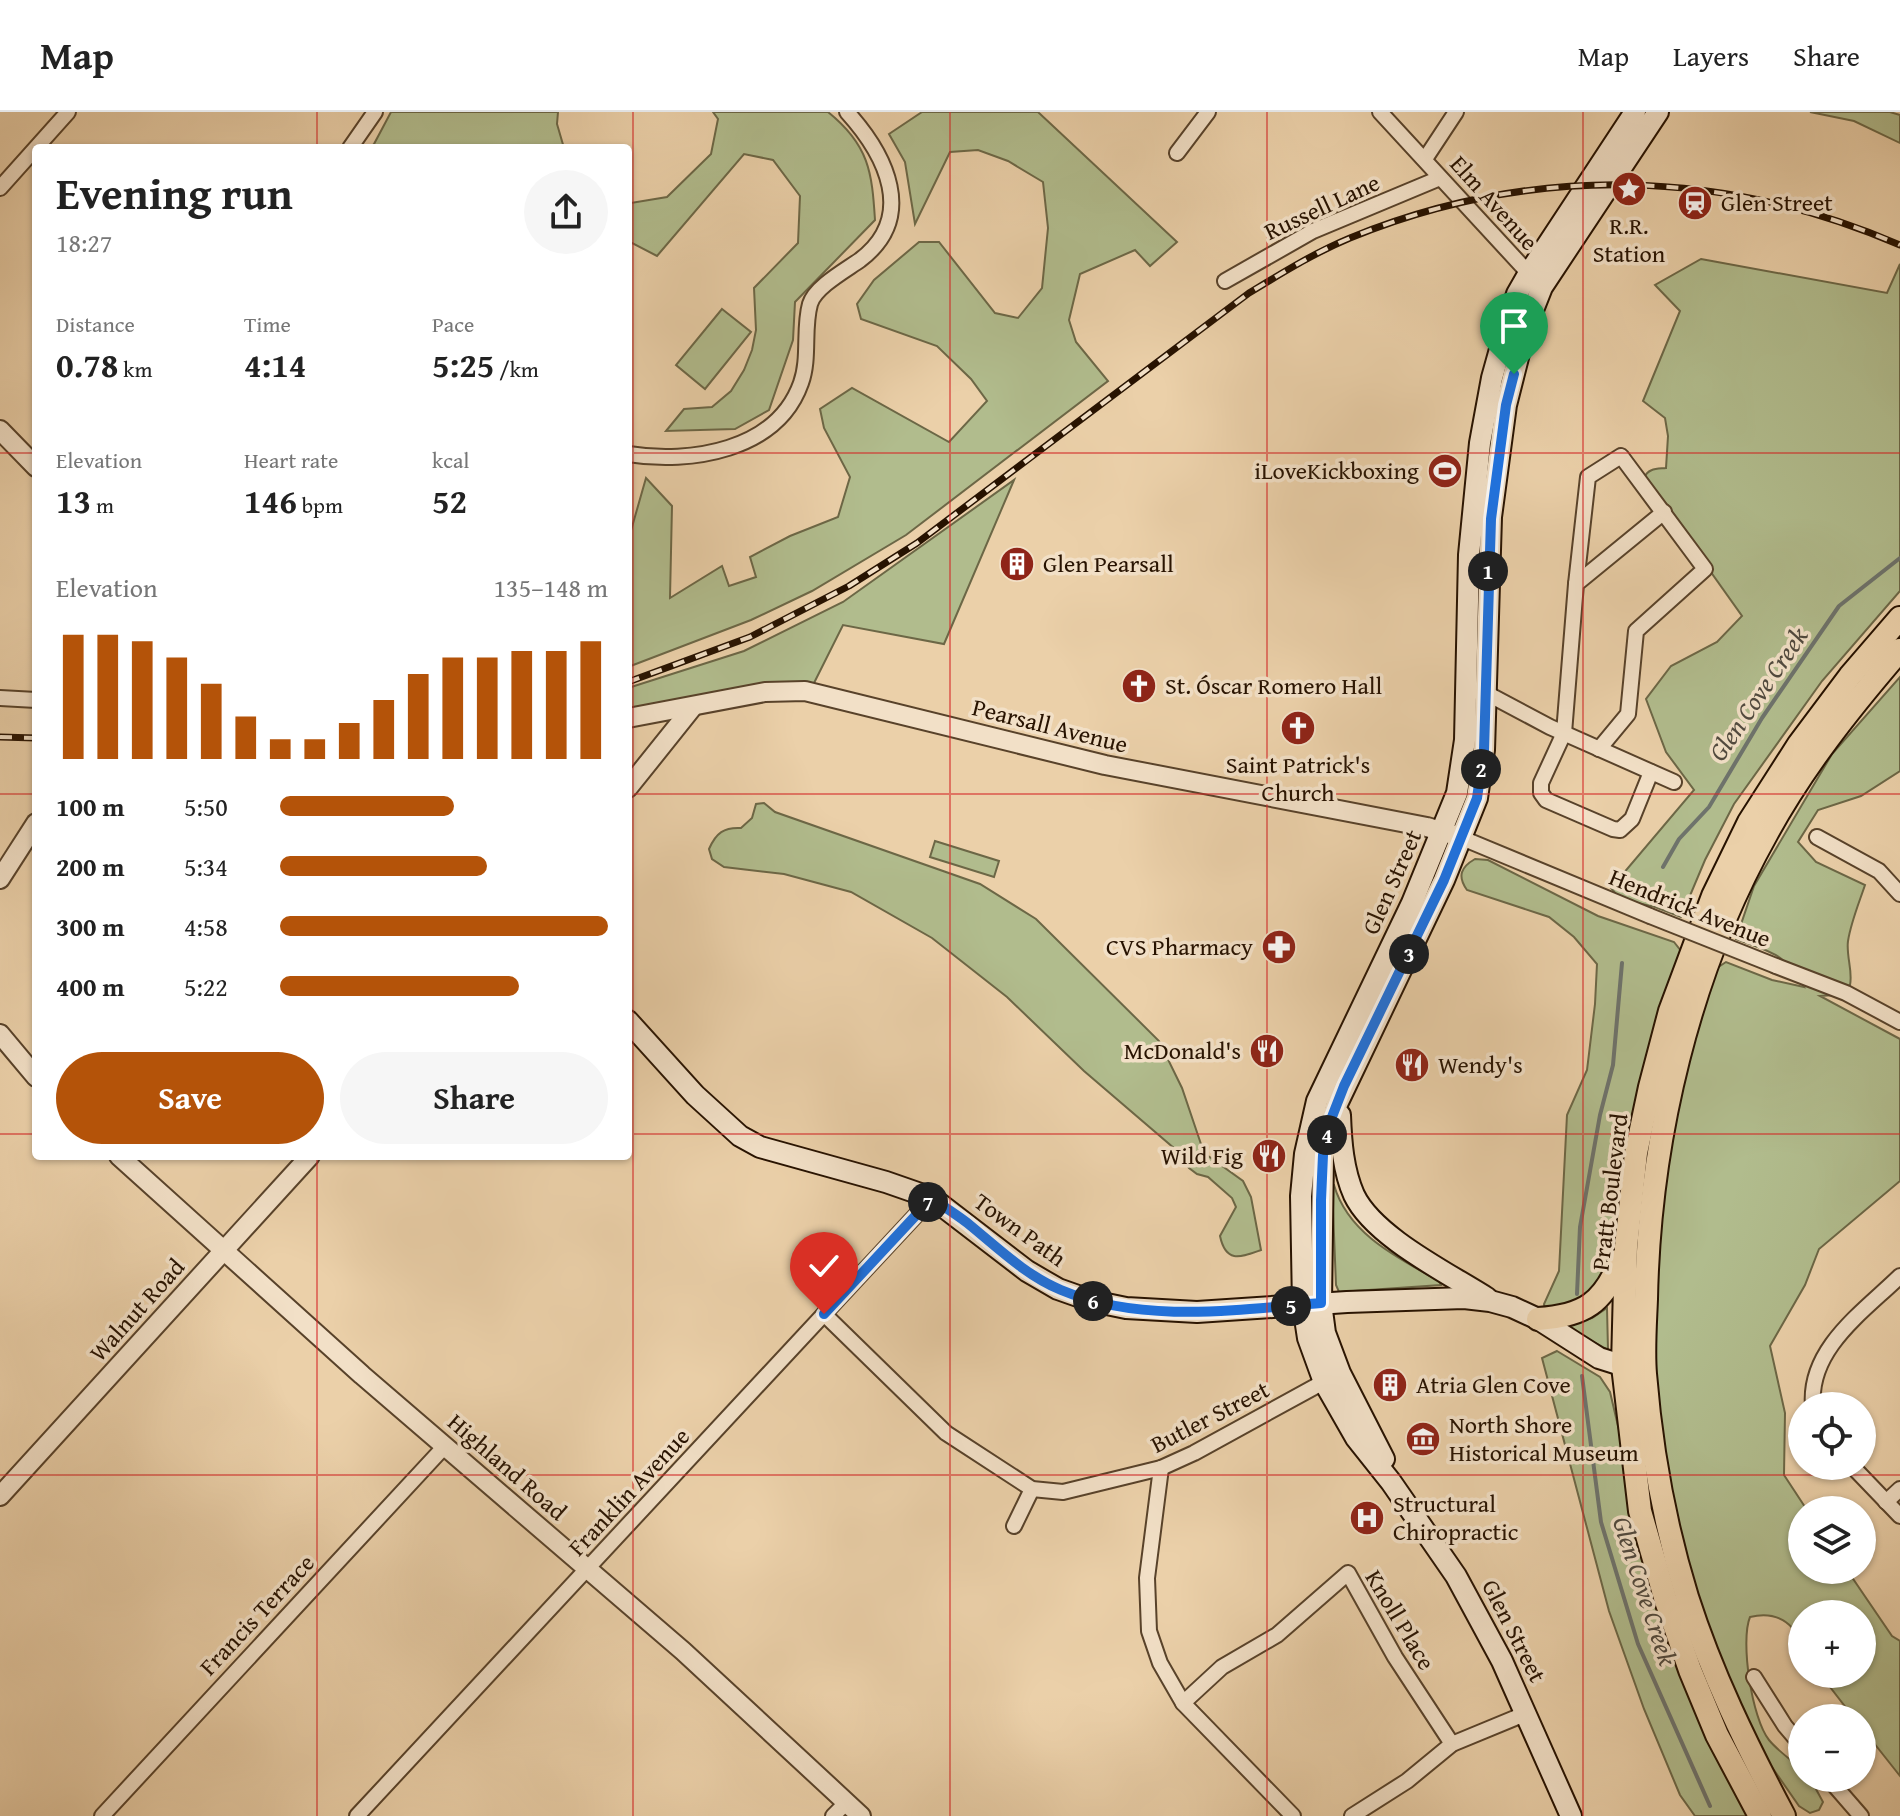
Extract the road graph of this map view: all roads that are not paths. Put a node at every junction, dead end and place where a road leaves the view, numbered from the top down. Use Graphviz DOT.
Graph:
graph roads {
  1 [pos="68,112"];
  2 [pos="375,112"];
  3 [pos="847,112"];
  4 [pos="1208,112"];
  5 [pos="1380,112"];
  6 [pos="1456,112"];
  7 [pos="1635,112"];
  8 [pos="1658,112"];
  9 [pos="39,144"];
  10 [pos="353,144"];
  11 [pos="32,152"];
  12 [pos="1177,153"];
  13 [pos="1425,159"];
  14 [pos="1440,178"];
  15 [pos="0,188"];
  16 [pos="1536,280"];
  17 [pos="1225,281"];
  18 [pos="0,430"];
  19 [pos="632,455"];
  20 [pos="32,463"];
  21 [pos="1664,512"];
  22 [pos="1576,584"];
  23 [pos="1900,618"];
  24 [pos="1900,650"];
  25 [pos="1476,692"];
  26 [pos="0,698"];
  27 [pos="32,700"];
  28 [pos="692,708"];
  29 [pos="632,717"];
  30 [pos="1564,733"];
  31 [pos="1599,749"];
  32 [pos="1651,772"];
  33 [pos="1674,782"];
  34 [pos="632,783"];
  35 [pos="32,829"];
  36 [pos="1452,835"];
  37 [pos="1817,837"];
  38 [pos="0,879"];
  39 [pos="1900,894"];
  40 [pos="1900,1022"];
  41 [pos="632,1025"];
  42 [pos="1,1037"];
  43 [pos="1357,1039"];
  44 [pos="32,1072"];
  45 [pos="1336,1106"];
  46 [pos="1315,1148"];
  47 [pos="123,1160"];
  48 [pos="306,1160"];
  49 [pos="1349,1178"];
  50 [pos="932,1198"];
  51 [pos="1626,1247"];
  52 [pos="224,1250"];
  53 [pos="1900,1276"];
  54 [pos="1490,1301"];
  55 [pos="1312,1304"];
  56 [pos="824,1314"];
  57 [pos="1538,1319"];
  58 [pos="1623,1366"];
  59 [pos="1644,1373"];
  60 [pos="1332,1378"];
  61 [pos="1813,1392"];
  62 [pos="445,1446"];
  63 [pos="1161,1468"];
  64 [pos="1865,1480"];
  65 [pos="1032,1489"];
  66 [pos="1900,1489"];
  67 [pos="0,1496"];
  68 [pos="1886,1502"];
  69 [pos="1900,1516"];
  70 [pos="1014,1526"];
  71 [pos="588,1568"];
  72 [pos="1754,1677"];
  73 [pos="1183,1703"];
  74 [pos="1527,1713"];
  75 [pos="1788,1730"];
  76 [pos="1452,1744"];
  77 [pos="1840,1792"];
  78 [pos="847,1802"];
  79 [pos="102,1816"];
  80 [pos="357,1816"];
  81 [pos="833,1816"];
  82 [pos="861,1816"];
  83 [pos="1293,1816"];
  84 [pos="1352,1816"];
  85 [pos="1571,1816"];
  86 [pos="1760,1816"];
  87 [pos="1784,1816"];
  88 [pos="1861,1816"];
  1 -- 9 [label="street"];
  2 -- 10 [label="street"];
  3 -- 19 [label="street"];
  4 -- 12 [label="street"];
  5 -- 13 [label="street, Elm Avenue"];
  6 -- 13 [label="street"];
  7 -- 16 [label="main road"];
  8 -- 16 [label="main road"];
  11 -- 15 [label="street"];
  13 -- 14 [label="street, Elm Avenue"];
  14 -- 16 [label="street, Elm Avenue"];
  14 -- 17 [label="street, Russell Lane"];
  16 -- 25 [label="main road, Glen Street"];
  18 -- 20 [label="street"];
  21 -- 22 [label="street"];
  21 -- 22 [label="street"];
  21 -- 31 [label="street"];
  22 -- 30 [label="street"];
  23 -- 51 [label="main road, Pratt Boulevard"];
  24 -- 59 [label="main road, Pratt Boulevard"];
  25 -- 30 [label="street"];
  25 -- 36 [label="main road, Glen Street"];
  26 -- 27 [label="street"];
  28 -- 29 [label="street, Pearsall Avenue"];
  28 -- 34 [label="street"];
  28 -- 36 [label="street, Pearsall Avenue"];
  30 -- 31 [label="street"];
  30 -- 32 [label="street"];
  31 -- 32 [label="street"];
  32 -- 33 [label="street"];
  35 -- 38 [label="street"];
  36 -- 40 [label="street, Hendrick Avenue, bridge"];
  36 -- 43 [label="main road, Glen Street"];
  37 -- 39 [label="street"];
  41 -- 50 [label="main road, Town Path"];
  42 -- 44 [label="street"];
  43 -- 45 [label="main road, Glen Street"];
  43 -- 46 [label="main road, Glen Street"];
  45 -- 46 [label="main road, Glen Street"];
  45 -- 49 [label="main road, Town Path"];
  46 -- 49 [label="main road"];
  46 -- 55 [label="main road, Glen Street"];
  47 -- 52 [label="street, Highland Road"];
  48 -- 52 [label="street, Walnut Road"];
  49 -- 54 [label="main road, Town Path"];
  50 -- 55 [label="main road, Town Path"];
  50 -- 56 [label="street, Franklin Avenue"];
  51 -- 57 [label="main road"];
  51 -- 58 [label="main road, Pratt Boulevard"];
  52 -- 62 [label="street, Highland Road"];
  52 -- 67 [label="street, Walnut Road"];
  53 -- 61 [label="street"];
  54 -- 55 [label="main road, Town Path"];
  54 -- 57 [label="main road, Town Path"];
  55 -- 60 [label="main road, Glen Street"];
  56 -- 65 [label="street"];
  56 -- 71 [label="street, Franklin Avenue"];
  57 -- 58 [label="main road, Town Path"];
  58 -- 59 [label="main road, Town Path"];
  58 -- 86 [label="main road, Pratt Boulevard"];
  59 -- 87 [label="main road, Pratt Boulevard"];
  60 -- 63 [label="street, Butler Street"];
  60 -- 74 [label="main road, Glen Street"];
  62 -- 71 [label="street, Highland Road"];
  62 -- 79 [label="street, Francis Terrace"];
  63 -- 65 [label="street, Butler Street"];
  63 -- 73 [label="street"];
  64 -- 68 [label="street"];
  65 -- 70 [label="street"];
  66 -- 68 [label="street"];
  68 -- 69 [label="street"];
  71 -- 78 [label="street, Highland Road"];
  71 -- 80 [label="street, Franklin Avenue"];
  72 -- 75 [label="street"];
  73 -- 76 [label="street, Knoll Place"];
  73 -- 83 [label="street"];
  74 -- 76 [label="street"];
  74 -- 85 [label="main road, Glen Street"];
  76 -- 84 [label="street"];
  77 -- 88 [label="street"];
  78 -- 81 [label="street"];
  78 -- 82 [label="street, Highland Road"];
}
